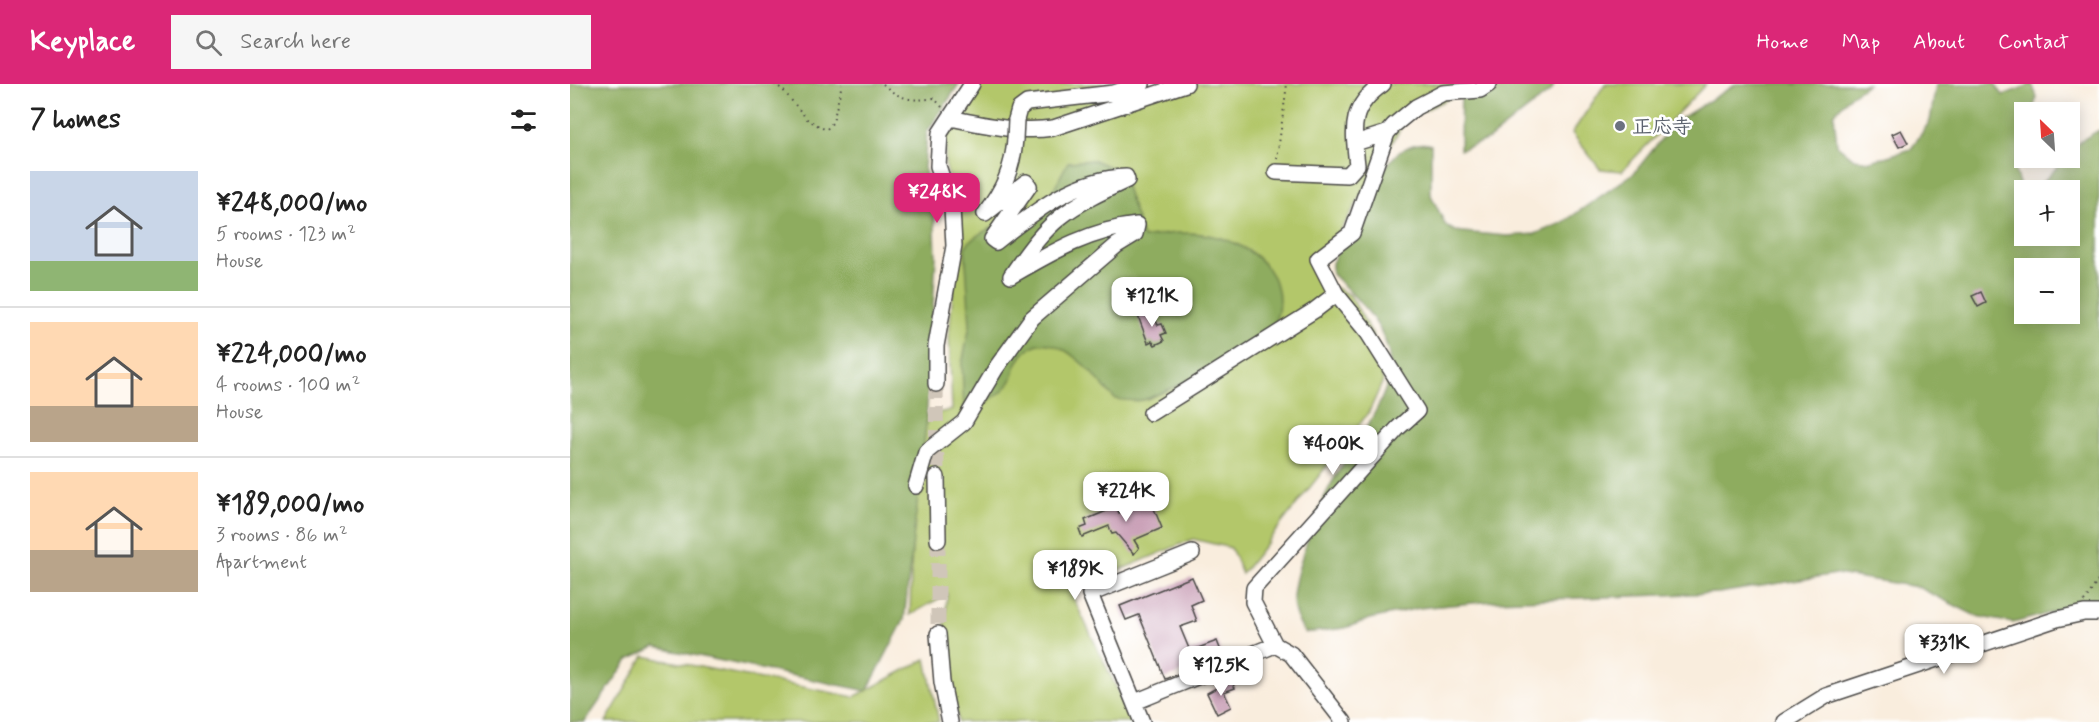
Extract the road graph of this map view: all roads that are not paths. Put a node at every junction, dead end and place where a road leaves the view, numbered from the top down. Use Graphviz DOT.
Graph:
graph roads {
  1 [pos="972,84"];
  2 [pos="1142,84"];
  3 [pos="1186,84"];
  4 [pos="1383,84"];
  5 [pos="1489,84"];
  6 [pos="950,118"];
  7 [pos="1387,134"];
  8 [pos="1355,143"];
  9 [pos="1276,172"];
  10 [pos="1336,294"];
  11 [pos="936,384"];
  12 [pos="1151,413"];
  13 [pos="937,477"];
  14 [pos="916,486"];
  15 [pos="938,540"];
  16 [pos="1192,553"];
  17 [pos="2091,613"];
  18 [pos="938,634"];
  19 [pos="1275,645"];
  20 [pos="1135,702"];
  21 [pos="950,722"];
  22 [pos="1142,722"];
  23 [pos="1344,722"];
  24 [pos="1784,722"];
  1 -- 6 [label="street"];
  2 -- 14 [label="street, bridge"];
  3 -- 6 [label="street"];
  4 -- 8 [label="street"];
  5 -- 7 [label="street"];
  6 -- 11 [label="street"];
  7 -- 8 [label="street"];
  7 -- 10 [label="street"];
  8 -- 9 [label="street"];
  10 -- 12 [label="street"];
  10 -- 19 [label="street"];
  13 -- 15 [label="street"];
  16 -- 20 [label="street"];
  17 -- 24 [label="street"];
  18 -- 21 [label="street"];
  19 -- 20 [label="street"];
  19 -- 23 [label="street"];
  20 -- 22 [label="street"];
}
